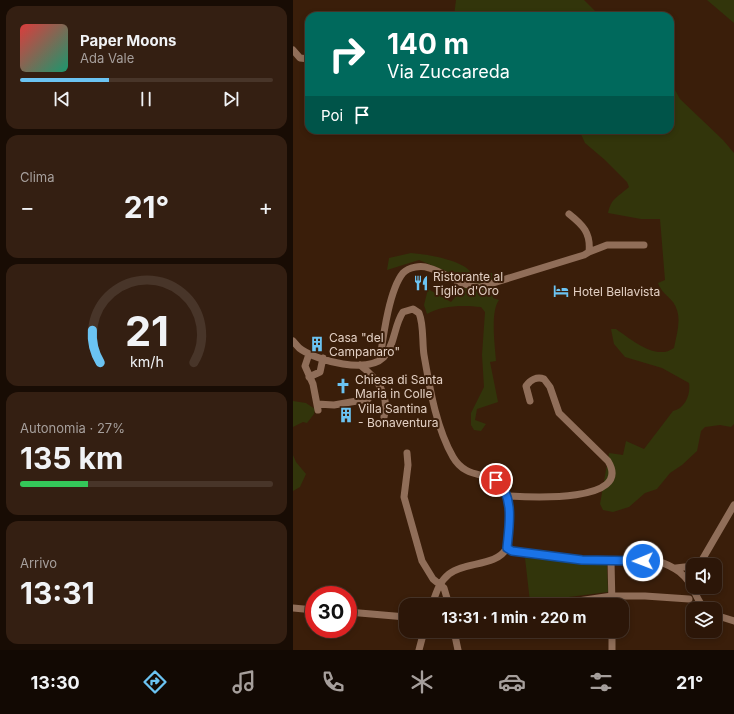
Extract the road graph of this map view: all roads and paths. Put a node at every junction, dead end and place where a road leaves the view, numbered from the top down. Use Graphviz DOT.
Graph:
graph roads {
  1 [pos="293,50"];
  2 [pos="305,59"];
  3 [pos="569,214"];
  4 [pos="644,245"];
  5 [pos="589,252"];
  6 [pos="293,341"];
  7 [pos="301,350"];
  8 [pos="293,351"];
  9 [pos="309,354"];
  10 [pos="323,358"];
  11 [pos="382,358"];
  12 [pos="360,365"];
  13 [pos="309,377"];
  14 [pos="368,399"];
  15 [pos="530,401"];
  16 [pos="386,411"];
  17 [pos="407,453"];
  18 [pos="507,496"];
  19 [pos="734,505"];
  20 [pos="507,548"];
  21 [pos="702,558"];
  22 [pos="611,562"];
  23 [pos="686,566"];
  24 [pos="676,568"];
  25 [pos="686,580"];
  26 [pos="440,584"];
  27 [pos="612,596"];
  28 [pos="435,598"];
  29 [pos="447,598"];
  30 [pos="598,598"];
  31 [pos="689,599"];
  32 [pos="293,608"];
  33 [pos="305,609"];
  34 [pos="357,613"];
  35 [pos="399,616"];
  36 [pos="722,617"];
  37 [pos="734,621"];
  38 [pos="422,638"];
  39 [pos="456,638"];
  40 [pos="612,638"];
  41 [pos="419,650"];
  42 [pos="458,650"];
  43 [pos="612,650"];
  1 -- 2 [label="street"];
  3 -- 5 [label="street"];
  4 -- 5 [label="street"];
  5 -- 11 [label="street"];
  6 -- 7 [label="street"];
  7 -- 8 [label="street"];
  7 -- 9 [label="street"];
  9 -- 10 [label="street"];
  9 -- 13 [label="street"];
  10 -- 12 [label="street"];
  10 -- 13 [label="street"];
  11 -- 12 [label="street"];
  11 -- 18 [label="street"];
  12 -- 16 [label="street"];
  13 -- 14 [label="street"];
  15 -- 18 [label="street"];
  17 -- 26 [label="street"];
  18 -- 20 [label="street"];
  19 -- 21 [label="street"];
  20 -- 22 [label="street"];
  20 -- 26 [label="street"];
  22 -- 24 [label="street"];
  22 -- 27 [label="street"];
  23 -- 24 [label="street"];
  24 -- 25 [label="street"];
  26 -- 28 [label="street"];
  26 -- 29 [label="street"];
  27 -- 30 [label="street"];
  27 -- 31 [label="street"];
  32 -- 33 [label="street"];
  34 -- 35 [label="street"];
  36 -- 37 [label="street"];
  38 -- 41 [label="street"];
  39 -- 42 [label="street"];
  40 -- 43 [label="street"];
}
